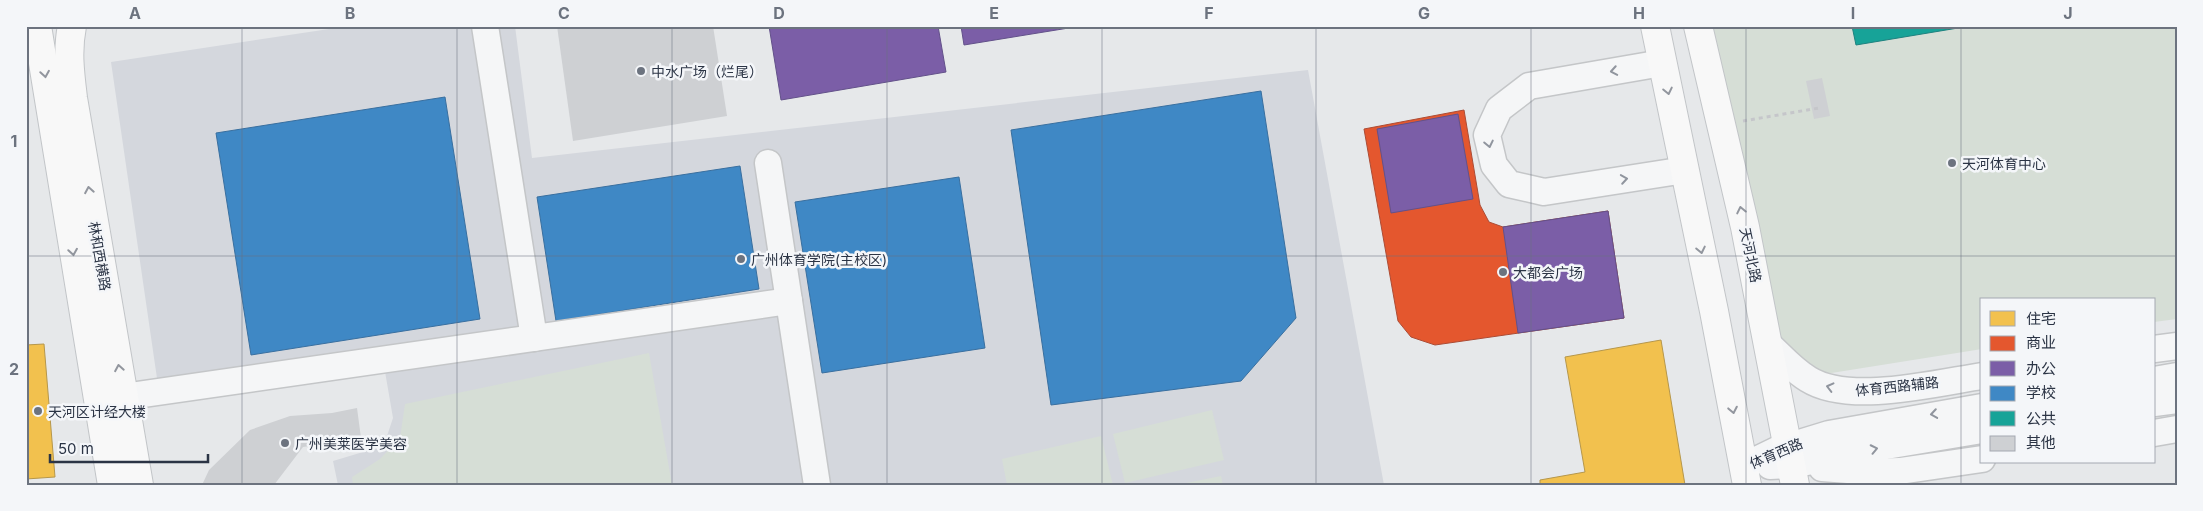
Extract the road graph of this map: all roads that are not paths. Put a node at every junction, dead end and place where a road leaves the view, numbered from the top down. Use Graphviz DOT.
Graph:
graph roads {
  1 [pos="37,26"];
  2 [pos="72,26"];
  3 [pos="485,26"];
  4 [pos="1655,26"];
  5 [pos="1698,26"];
  6 [pos="1662,62"];
  7 [pos="768,163"];
  8 [pos="1685,170"];
  9 [pos="789,300"];
  10 [pos="534,338"];
  11 [pos="1768,344"];
  12 [pos="2177,346"];
  13 [pos="2156,349"];
  14 [pos="1980,376"];
  15 [pos="2177,376"];
  16 [pos="2156,380"];
  17 [pos="111,399"];
  18 [pos="2177,400"];
  19 [pos="2156,403"];
  20 [pos="1980,407"];
  21 [pos="2177,429"];
  22 [pos="1980,430"];
  23 [pos="2156,432"];
  24 [pos="1980,459"];
  25 [pos="1792,465"];
  26 [pos="1746,476"];
  27 [pos="112,485"];
  28 [pos="139,485"];
  29 [pos="816,485"];
  1 -- 17 [label="main road, 林和西横路, one-way"];
  17 -- 2 [label="main road, 林和西横路, one-way"];
  3 -- 10 [label="street"];
  4 -- 6 [label="main road"];
  11 -- 5 [label="main road, 天河北路, one-way"];
  6 -- 8 [label="main road, one-way"];
  6 -- 8 [label="street, one-way"];
  7 -- 9 [label="street"];
  8 -- 26 [label="main road, one-way"];
  9 -- 10 [label="street"];
  9 -- 29 [label="street"];
  10 -- 17 [label="street"];
  14 -- 11 [label="street, 体育西路辅路, one-way"];
  11 -- 25 [label="main road, 天河北路"];
  12 -- 13 [label="street"];
  15 -- 16 [label="street"];
  17 -- 27 [label="main road, 林和西横路"];
  17 -- 28 [label="main road, 林和西横路"];
  18 -- 19 [label="street"];
  20 -- 25 [label="street, 体育西路, one-way"];
  21 -- 23 [label="street"];
  25 -- 22 [label="street, 体育西路, one-way"];
  24 -- 25 [label="street"];
  25 -- 26 [label="street, 体育西路"];
}
